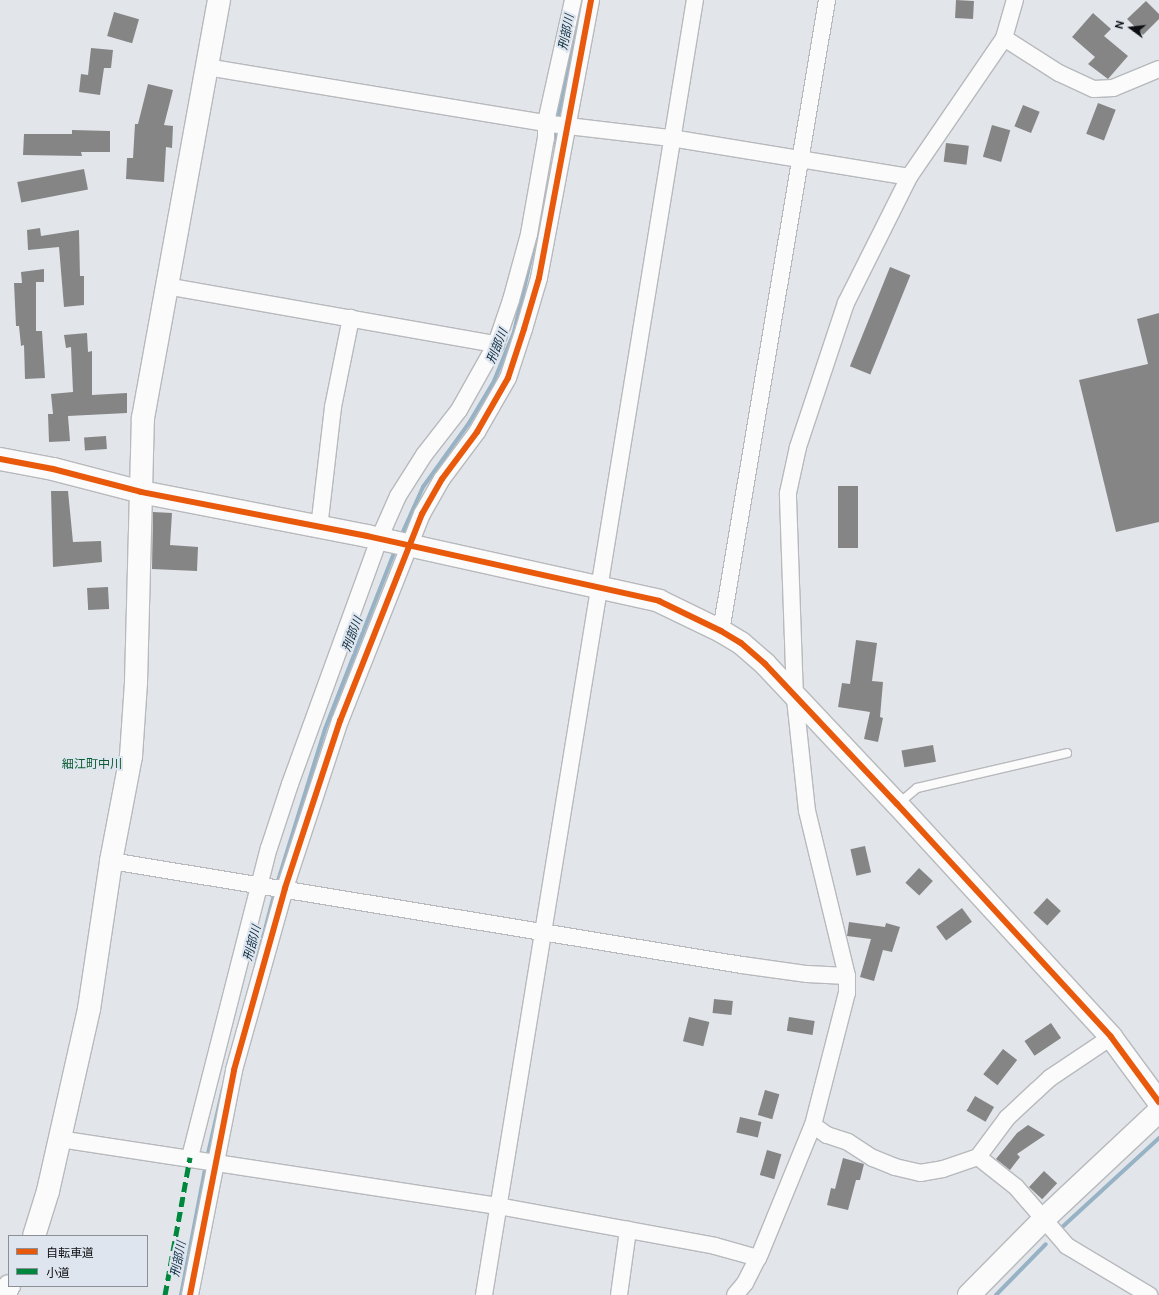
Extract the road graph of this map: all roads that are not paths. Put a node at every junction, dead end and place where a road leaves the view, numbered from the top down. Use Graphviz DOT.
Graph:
graph roads {
  1 [pos="219,0"];
  2 [pos="573,0"];
  3 [pos="591,0"];
  4 [pos="695,0"];
  5 [pos="826,0"];
  6 [pos="1015,0"];
  7 [pos="1004,38"];
  8 [pos="206,67"];
  9 [pos="1159,68"];
  10 [pos="556,124"];
  11 [pos="671,138"];
  12 [pos="798,160"];
  13 [pos="909,177"];
  14 [pos="166,286"];
  15 [pos="351,318"];
  16 [pos="496,344"];
  17 [pos="1,459"];
  18 [pos="141,492"];
  19 [pos="320,528"];
  20 [pos="380,540"];
  21 [pos="407,546"];
  22 [pos="598,588"];
  23 [pos="721,631"];
  24 [pos="795,698"];
  25 [pos="1067,753"];
  26 [pos="898,804"];
  27 [pos="111,861"];
  28 [pos="262,884"];
  29 [pos="284,888"];
  30 [pos="542,930"];
  31 [pos="847,976"];
  32 [pos="1111,1037"];
  33 [pos="1159,1102"];
  34 [pos="1159,1111"];
  35 [pos="813,1125"];
  36 [pos="60,1139"];
  37 [pos="190,1157"];
  38 [pos="978,1157"];
  39 [pos="214,1162"];
  40 [pos="498,1206"];
  41 [pos="1045,1218"];
  42 [pos="628,1230"];
  43 [pos="34,1235"];
  44 [pos="758,1258"];
  45 [pos="190,1295"];
  46 [pos="484,1295"];
  47 [pos="619,1295"];
  48 [pos="735,1295"];
  49 [pos="969,1295"];
  50 [pos="1149,1295"];
  1 -- 8 [label="street"];
  2 -- 10 [label="street"];
  3 -- 10 [label="street"];
  4 -- 11 [label="street"];
  5 -- 12 [label="street"];
  6 -- 7 [label="street"];
  7 -- 9 [label="street"];
  7 -- 13 [label="street"];
  8 -- 10 [label="street"];
  8 -- 14 [label="street"];
  10 -- 11 [label="street"];
  10 -- 16 [label="street"];
  10 -- 21 [label="street"];
  11 -- 12 [label="street"];
  11 -- 22 [label="street"];
  12 -- 13 [label="street"];
  12 -- 23 [label="street"];
  13 -- 24 [label="street"];
  14 -- 15 [label="street"];
  14 -- 18 [label="street"];
  15 -- 16 [label="street"];
  15 -- 19 [label="street"];
  16 -- 20 [label="street"];
  17 -- 18 [label="street"];
  18 -- 19 [label="street"];
  18 -- 27 [label="street"];
  19 -- 20 [label="street"];
  20 -- 21 [label="street"];
  20 -- 28 [label="street"];
  21 -- 22 [label="street"];
  21 -- 29 [label="street"];
  22 -- 23 [label="street"];
  22 -- 30 [label="street"];
  23 -- 24 [label="street"];
  24 -- 26 [label="street"];
  24 -- 31 [label="street"];
  25 -- 26 [label="lane"];
  26 -- 32 [label="street"];
  27 -- 28 [label="street"];
  27 -- 36 [label="street"];
  28 -- 29 [label="street"];
  28 -- 37 [label="street"];
  29 -- 30 [label="street"];
  29 -- 39 [label="street"];
  30 -- 31 [label="street"];
  30 -- 40 [label="street"];
  31 -- 35 [label="street"];
  32 -- 33 [label="street"];
  32 -- 38 [label="street"];
  34 -- 41 [label="street"];
  35 -- 38 [label="street"];
  35 -- 44 [label="street"];
  36 -- 37 [label="street"];
  36 -- 43 [label="street"];
  37 -- 39 [label="street"];
  38 -- 41 [label="street"];
  39 -- 40 [label="street"];
  39 -- 45 [label="street"];
  40 -- 42 [label="street"];
  40 -- 46 [label="street"];
  41 -- 49 [label="street"];
  41 -- 50 [label="street"];
  42 -- 44 [label="street"];
  42 -- 47 [label="street"];
  44 -- 48 [label="street"];
}
